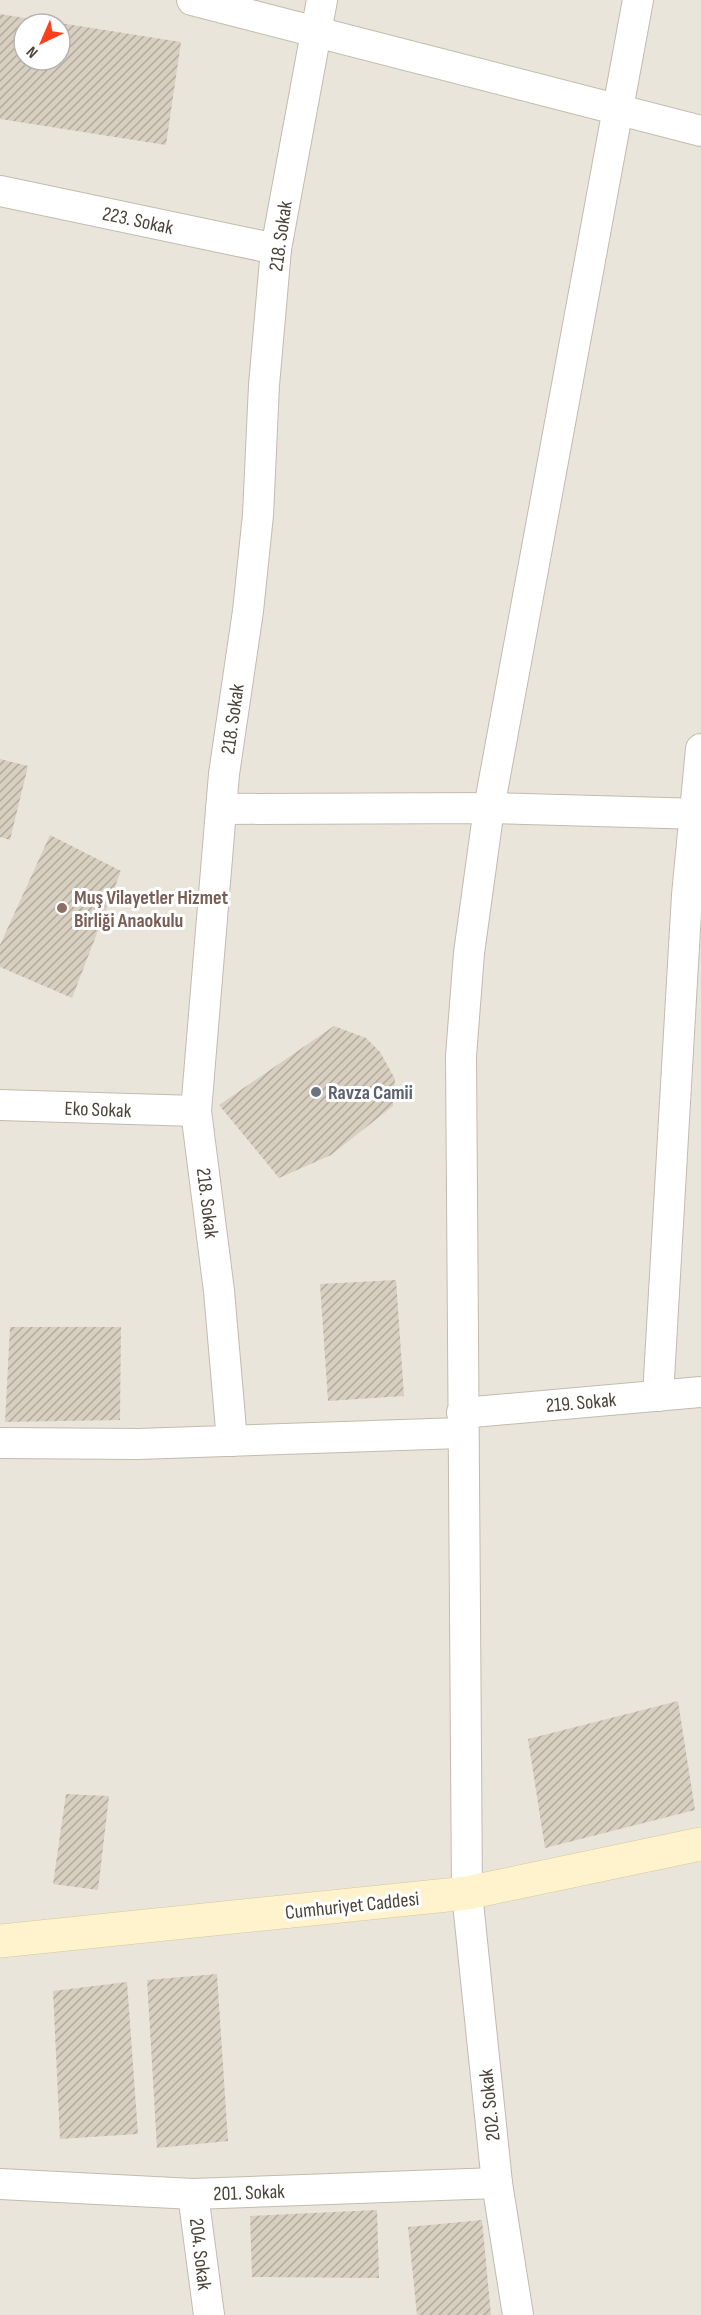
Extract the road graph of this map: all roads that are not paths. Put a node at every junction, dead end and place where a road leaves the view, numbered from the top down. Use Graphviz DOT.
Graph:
graph roads {
  1 [pos="192,0"];
  2 [pos="322,0"];
  3 [pos="638,0"];
  4 [pos="315,30"];
  5 [pos="617,110"];
  6 [pos="701,131"];
  7 [pos="0,191"];
  8 [pos="276,249"];
  9 [pos="701,749"];
  10 [pos="489,808"];
  11 [pos="221,809"];
  12 [pos="698,814"];
  13 [pos="0,1105"];
  14 [pos="196,1111"];
  15 [pos="701,1392"];
  16 [pos="658,1396"];
  17 [pos="462,1423"];
  18 [pos="232,1441"];
  19 [pos="0,1443"];
  20 [pos="701,1844"];
  21 [pos="467,1893"];
  22 [pos="0,1941"];
  23 [pos="497,2183"];
  24 [pos="0,2184"];
  25 [pos="193,2194"];
  26 [pos="208,2315"];
  27 [pos="518,2315"];
  1 -- 4 [label="street"];
  2 -- 4 [label="street, 218. Sokak"];
  3 -- 5 [label="street, 202. Sokak"];
  4 -- 5 [label="street"];
  4 -- 8 [label="street, 218. Sokak"];
  5 -- 6 [label="street"];
  5 -- 10 [label="street, 202. Sokak"];
  7 -- 8 [label="street, 223. Sokak"];
  8 -- 11 [label="street, 218. Sokak"];
  9 -- 12 [label="street"];
  10 -- 11 [label="street"];
  10 -- 12 [label="street"];
  10 -- 17 [label="street, 202. Sokak"];
  11 -- 14 [label="street, 218. Sokak"];
  12 -- 16 [label="street"];
  13 -- 14 [label="street, Eko Sokak"];
  14 -- 18 [label="street, 218. Sokak"];
  15 -- 16 [label="street, 219. Sokak"];
  16 -- 17 [label="street, 219. Sokak"];
  17 -- 18 [label="street, 219. Sokak"];
  17 -- 21 [label="street, 202. Sokak"];
  18 -- 19 [label="street, 219. Sokak"];
  20 -- 21 [label="street, Cumhuriyet Caddesi"];
  21 -- 22 [label="street, Cumhuriyet Caddesi"];
  21 -- 23 [label="street, 202. Sokak"];
  23 -- 25 [label="street, 201. Sokak"];
  23 -- 27 [label="street, 202. Sokak"];
  24 -- 25 [label="street, 201. Sokak"];
  25 -- 26 [label="street, 204. Sokak"];
}
